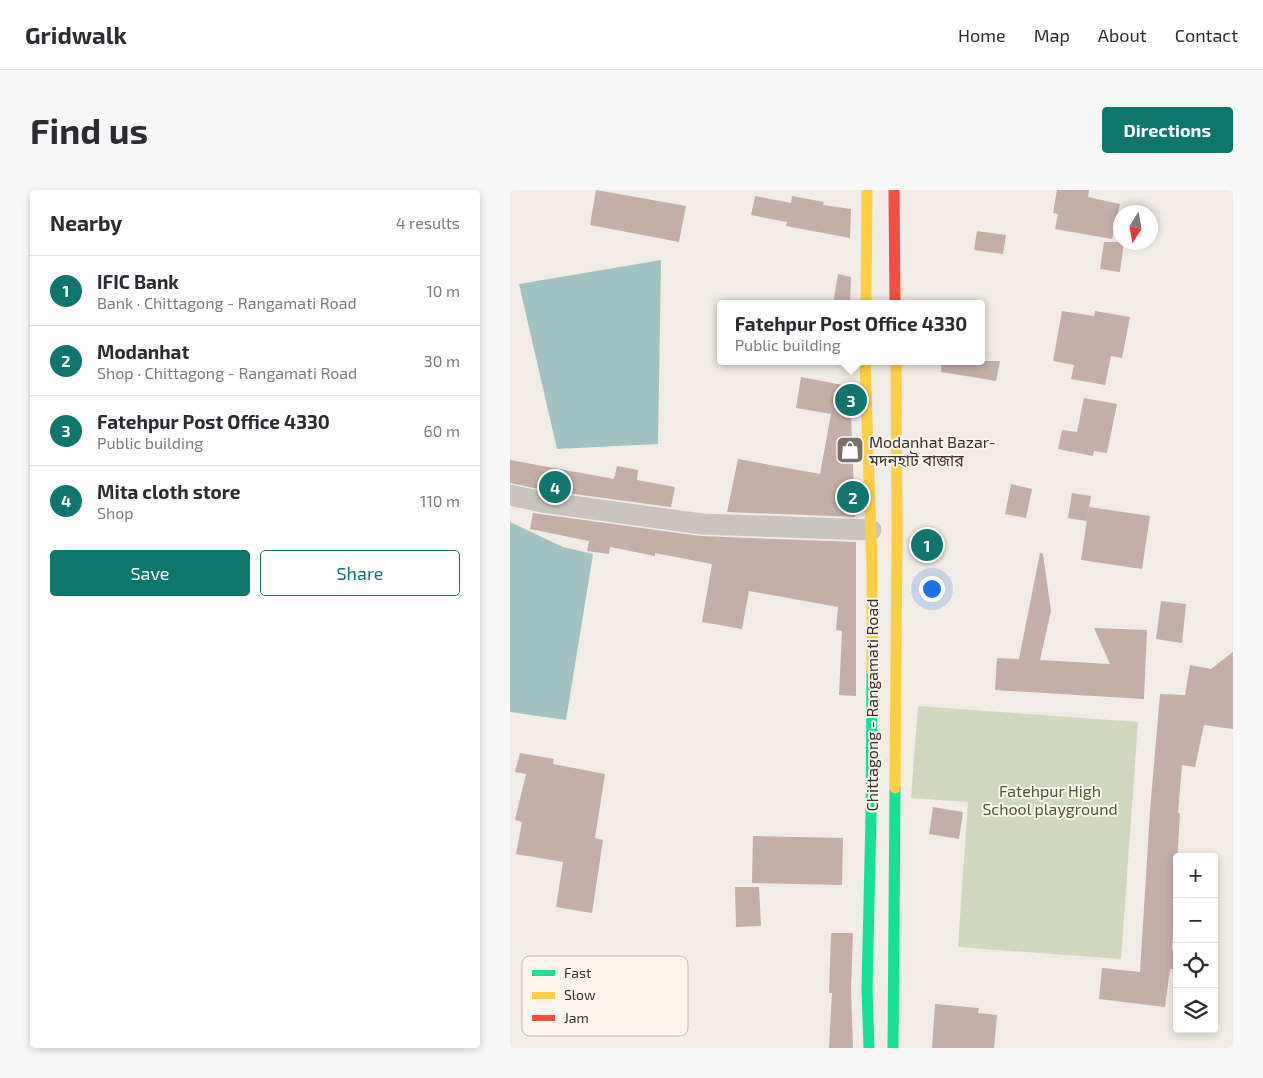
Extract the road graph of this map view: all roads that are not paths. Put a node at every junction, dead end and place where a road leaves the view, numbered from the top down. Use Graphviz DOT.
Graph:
graph roads {
  1 [pos="867,190"];
  2 [pos="894,190"];
  3 [pos="866,300"];
  4 [pos="895,300"];
  5 [pos="865,365"];
  6 [pos="896,365"];
  7 [pos="510,495"];
  8 [pos="871,530"];
  9 [pos="869,1048"];
  10 [pos="894,1048"];
  1 -- 3 [label="highway"];
  2 -- 4 [label="highway"];
  5 -- 8 [label="highway, Chittagong - Rangamati Road"];
  6 -- 10 [label="highway, Chittagong - Rangamati Road"];
  7 -- 8 [label="street"];
  8 -- 9 [label="highway, Chittagong - Rangamati Road"];
}
